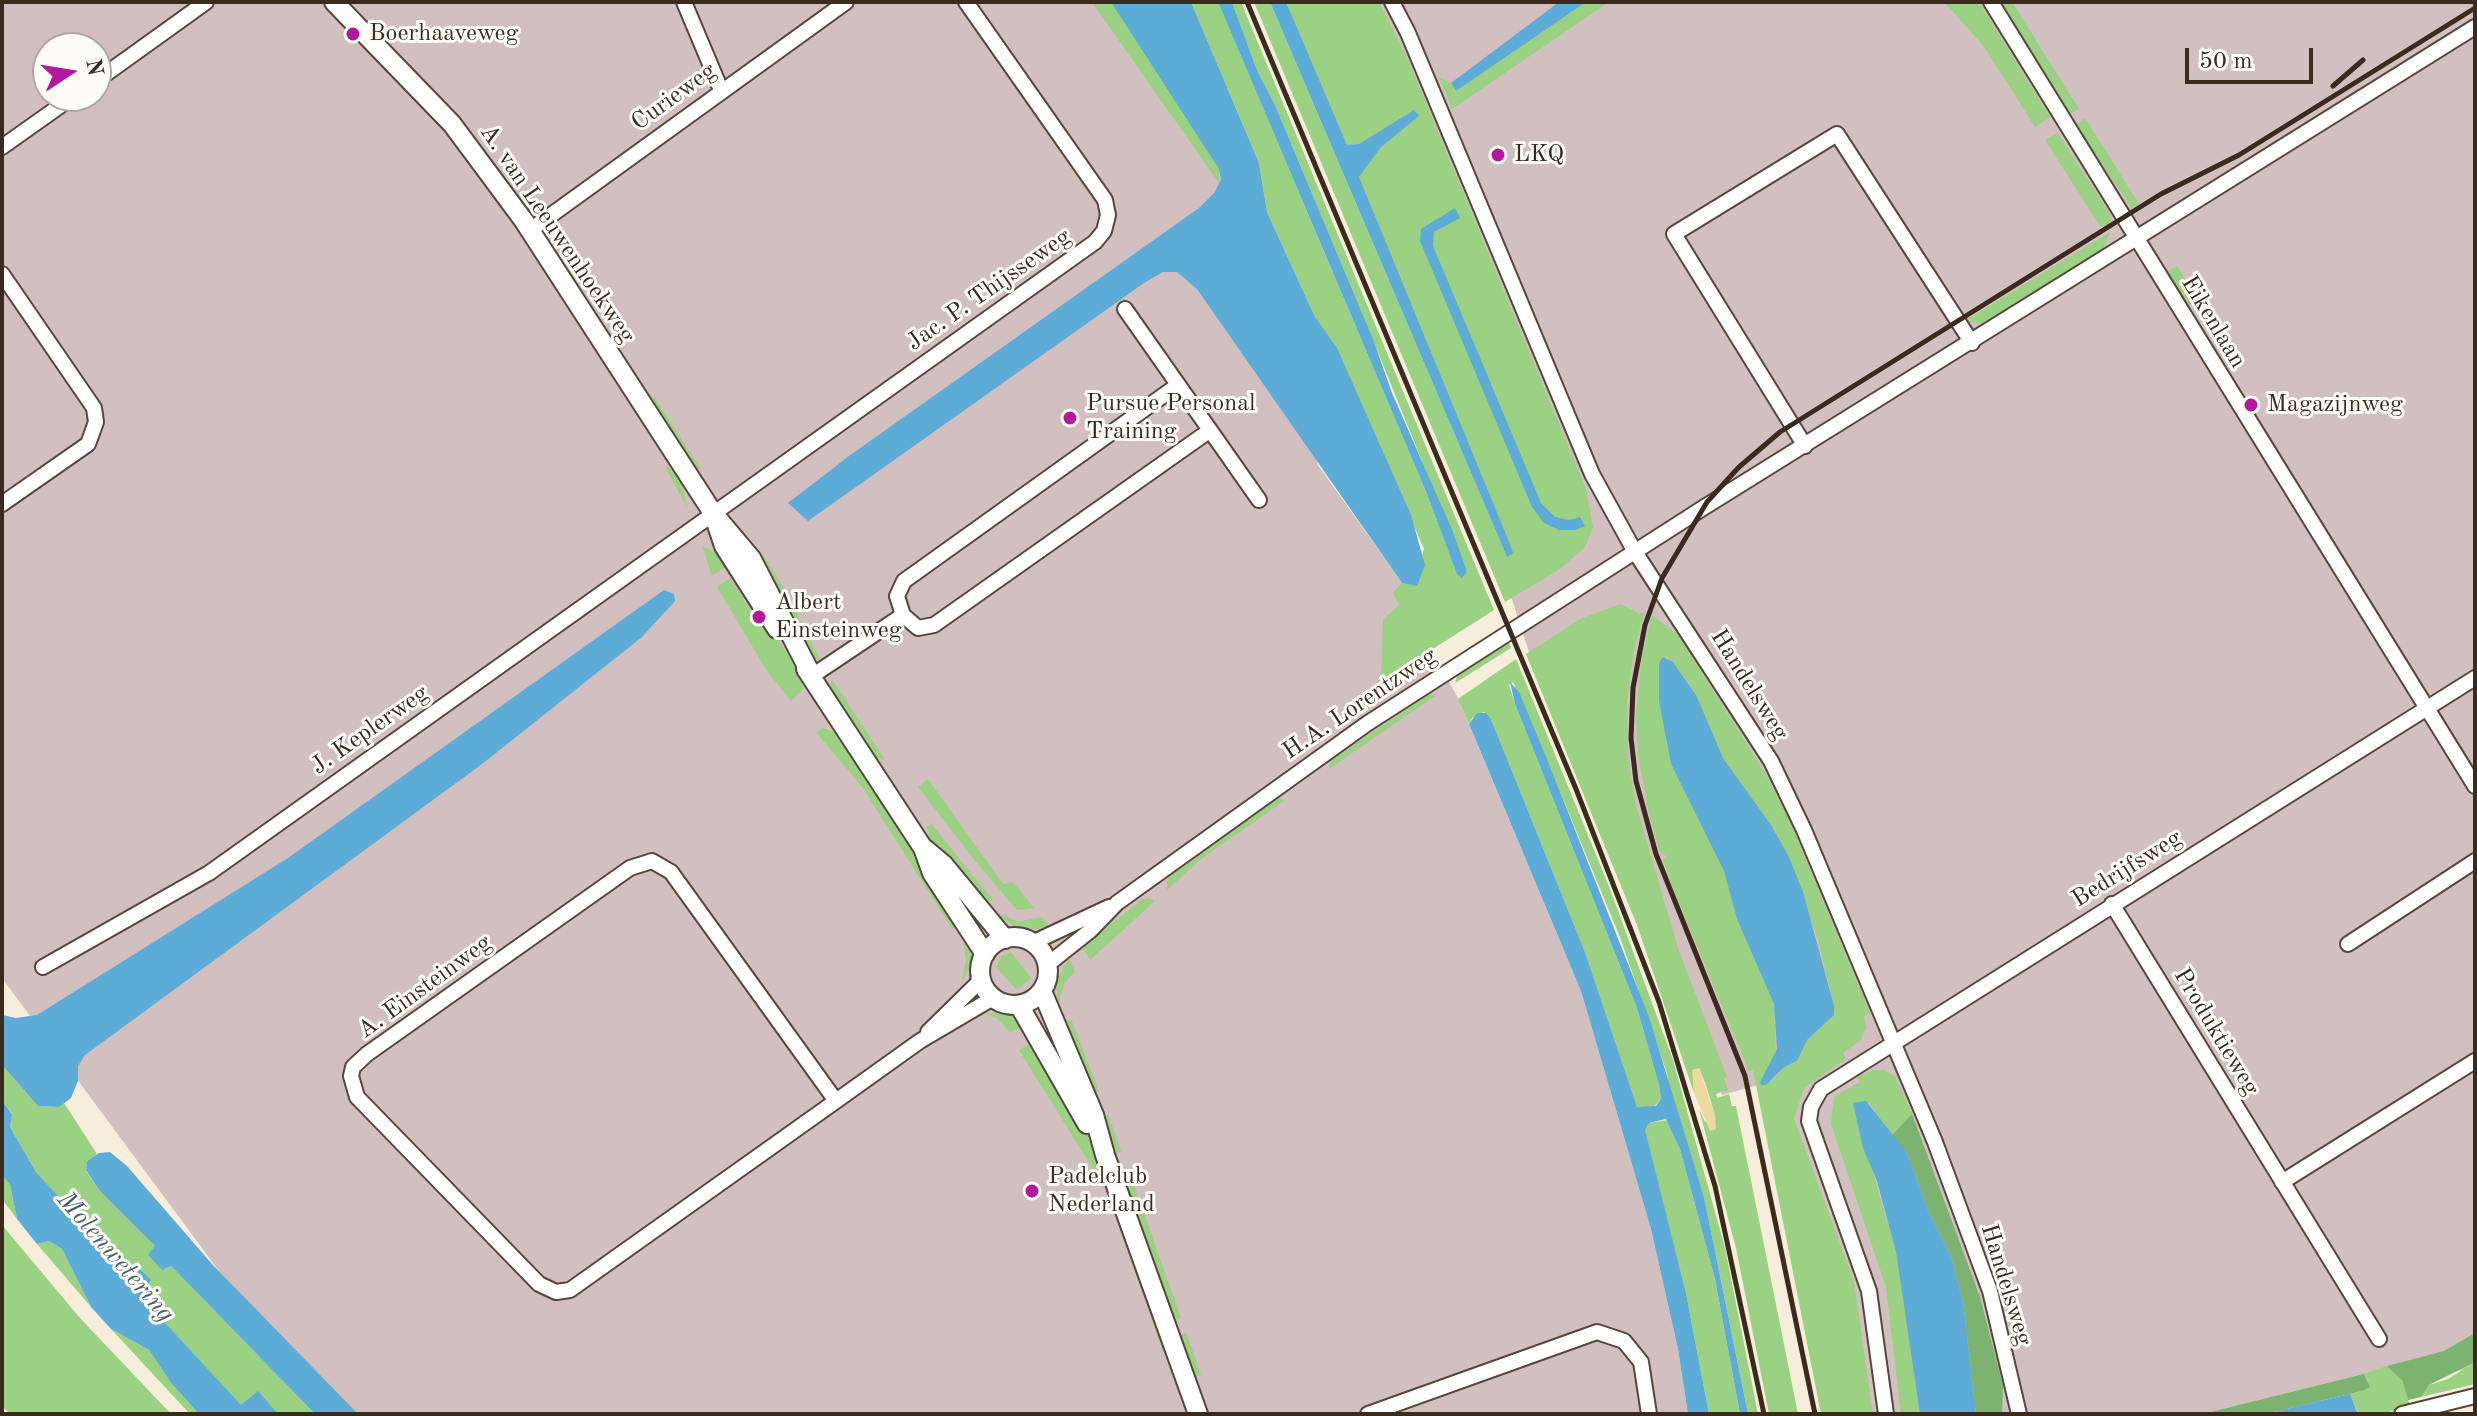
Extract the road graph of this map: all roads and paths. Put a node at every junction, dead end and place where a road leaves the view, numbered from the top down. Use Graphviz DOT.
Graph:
graph roads {
  1 [pos="206,2"];
  2 [pos="334,2"];
  3 [pos="684,2"];
  4 [pos="846,2"];
  5 [pos="966,2"];
  6 [pos="1392,2"];
  7 [pos="1991,2"];
  8 [pos="2475,27"];
  9 [pos="112,70"];
  10 [pos="721,90"];
  11 [pos="51,112"];
  12 [pos="2,147"];
  13 [pos="529,231"];
  14 [pos="2137,240"];
  15 [pos="2,274"];
  16 [pos="1125,309"];
  17 [pos="1972,343"];
  18 [pos="1178,385"];
  19 [pos="1209,431"];
  20 [pos="1805,446"];
  21 [pos="1259,500"];
  22 [pos="2,504"];
  23 [pos="713,513"];
  24 [pos="1635,552"];
  25 [pos="903,615"];
  26 [pos="812,676"];
  27 [pos="2475,678"];
  28 [pos="2426,708"];
  29 [pos="2475,786"];
  30 [pos="923,848"];
  31 [pos="2475,861"];
  32 [pos="1117,903"];
  33 [pos="2112,904"];
  34 [pos="1005,939"];
  35 [pos="1032,943"];
  36 [pos="2348,944"];
  37 [pos="985,954"];
  38 [pos="1047,965"];
  39 [pos="43,967"];
  40 [pos="981,980"];
  41 [pos="1042,991"];
  42 [pos="993,998"];
  43 [pos="1019,1005"];
  44 [pos="920,1041"];
  45 [pos="1892,1043"];
  46 [pos="2475,1061"];
  47 [pos="836,1101"];
  48 [pos="1105,1155"];
  49 [pos="2282,1182"];
  50 [pos="2379,1339"];
  51 [pos="2475,1396"];
  52 [pos="1198,1414"];
  53 [pos="1368,1414"];
  54 [pos="1649,1414"];
  55 [pos="1886,1414"];
  56 [pos="2019,1414"];
  57 [pos="2402,1414"];
  1 -- 9 [label="street"];
  2 -- 13 [label="street, A. van Leeuwenhoekweg"];
  3 -- 10 [label="street"];
  4 -- 10 [label="street, Curieweg"];
  5 -- 23 [label="street, Jac. P. Thijsseweg"];
  6 -- 24 [label="street, Handelsweg"];
  7 -- 14 [label="street, Eikenlaan"];
  8 -- 14 [label="street"];
  10 -- 13 [label="street, Curieweg"];
  11 -- 12 [label="street"];
  13 -- 23 [label="street, A. van Leeuwenhoekweg"];
  14 -- 17 [label="street"];
  14 -- 28 [label="street, Eikenlaan"];
  15 -- 22 [label="street"];
  16 -- 18 [label="street"];
  17 -- 20 [label="street"];
  17 -- 20 [label="street"];
  18 -- 19 [label="street"];
  18 -- 25 [label="street"];
  19 -- 21 [label="street"];
  19 -- 25 [label="street"];
  20 -- 24 [label="street"];
  23 -- 26 [label="street, A. van Leeuwenhoekweg"];
  23 -- 39 [label="street, J. Keplerweg"];
  24 -- 32 [label="street, H.A. Lorentzweg"];
  24 -- 45 [label="street, Handelsweg"];
  25 -- 26 [label="street"];
  26 -- 30 [label="street, A. van Leeuwenhoekweg"];
  27 -- 28 [label="street, Bedrijfsweg"];
  28 -- 29 [label="street, Eikenlaan"];
  28 -- 33 [label="street, Bedrijfsweg"];
  30 -- 34 [label="street, A. van Leeuwenhoekweg"];
  30 -- 37 [label="street, A. van Leeuwenhoekweg"];
  31 -- 36 [label="street"];
  32 -- 35 [label="street, H.A. Lorentzweg"];
  32 -- 38 [label="street, H.A. Lorentzweg"];
  33 -- 45 [label="street, Bedrijfsweg"];
  33 -- 49 [label="street, Produktieweg"];
  34 -- 35 [label="street"];
  34 -- 37 [label="street"];
  35 -- 38 [label="street"];
  37 -- 40 [label="street"];
  38 -- 41 [label="street"];
  40 -- 42 [label="street"];
  40 -- 44 [label="street, A. Einsteinweg"];
  41 -- 43 [label="street"];
  41 -- 48 [label="street"];
  42 -- 43 [label="street"];
  42 -- 44 [label="street, A. Einsteinweg"];
  43 -- 48 [label="street"];
  44 -- 47 [label="street, A. Einsteinweg"];
  45 -- 55 [label="street, Bedrijfsweg"];
  45 -- 56 [label="street, Handelsweg"];
  46 -- 49 [label="street"];
  47 -- 47 [label="street, A. Einsteinweg"];
  48 -- 52 [label="street"];
  49 -- 50 [label="street, Produktieweg"];
  51 -- 57 [label="street"];
  53 -- 54 [label="street"];
}
